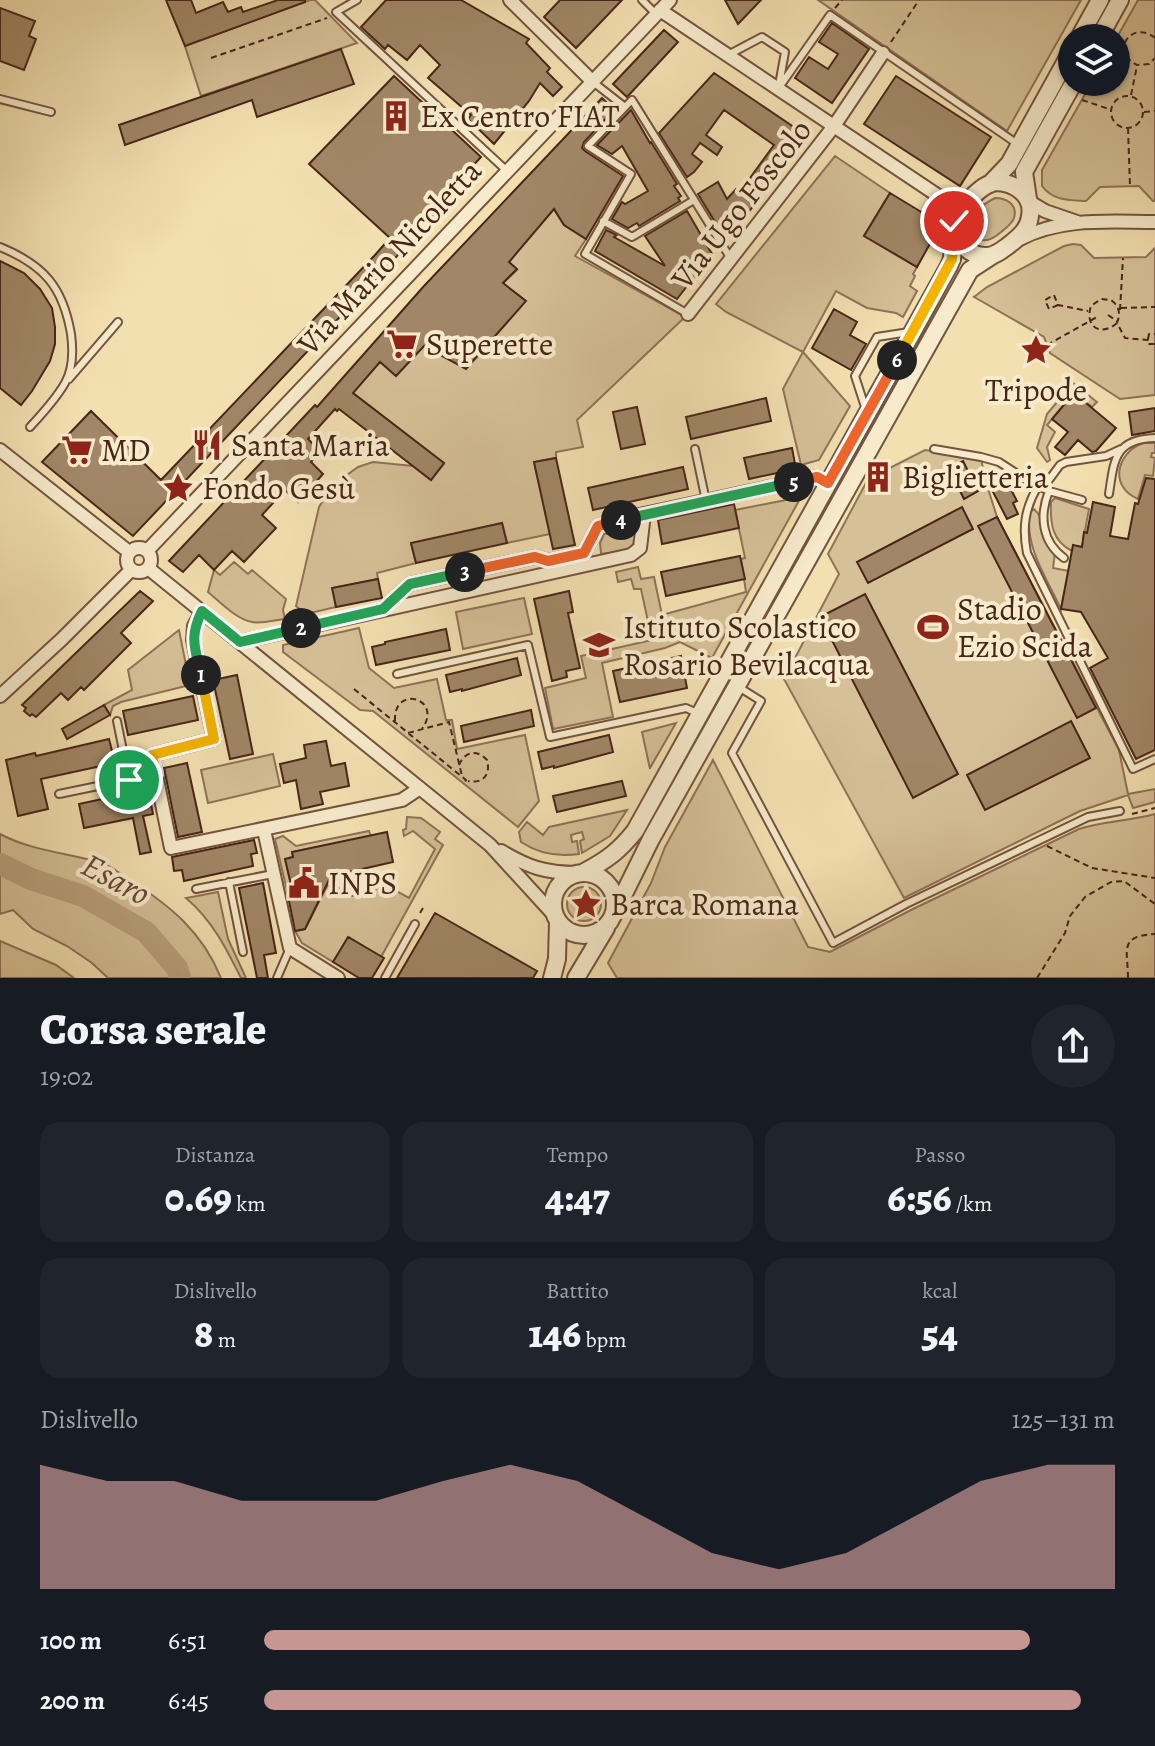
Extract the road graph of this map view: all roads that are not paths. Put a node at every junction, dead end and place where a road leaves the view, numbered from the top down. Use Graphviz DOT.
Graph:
graph roads {
  1 [pos="357,0"];
  2 [pos="510,0"];
  3 [pos="642,0"];
  4 [pos="1100,0"];
  5 [pos="1120,0"];
  6 [pos="662,8"];
  7 [pos="1087,24"];
  8 [pos="1107,24"];
  9 [pos="883,53"];
  10 [pos="728,55"];
  11 [pos="1058,75"];
  12 [pos="592,81"];
  13 [pos="778,89"];
  14 [pos="1066,96"];
  15 [pos="0,99"];
  16 [pos="625,107"];
  17 [pos="51,112"];
  18 [pos="834,126"];
  19 [pos="1019,145"];
  20 [pos="507,171"];
  21 [pos="984,187"];
  22 [pos="940,197"];
  23 [pos="694,200"];
  24 [pos="1028,201"];
  25 [pos="603,221"];
  26 [pos="1077,222"];
  27 [pos="1155,222"];
  28 [pos="954,225"];
  29 [pos="0,247"];
  30 [pos="1000,251"];
  31 [pos="731,259"];
  32 [pos="688,314"];
  33 [pos="118,322"];
  34 [pos="913,332"];
  35 [pos="66,381"];
  36 [pos="867,414"];
  37 [pos="30,427"];
  38 [pos="1155,438"];
  39 [pos="695,449"];
  40 [pos="934,449"];
  41 [pos="1121,449"];
  42 [pos="0,450"];
  43 [pos="828,483"];
  44 [pos="1044,488"];
  45 [pos="1109,494"];
  46 [pos="1082,500"];
  47 [pos="706,501"];
  48 [pos="644,514"];
  49 [pos="147,551"];
  50 [pos="129,552"];
  51 [pos="1064,558"];
  52 [pos="148,568"];
  53 [pos="131,570"];
  54 [pos="383,609"];
  55 [pos="202,611"];
  56 [pos="240,642"];
  57 [pos="397,674"];
  58 [pos="737,686"];
  59 [pos="0,696"];
  60 [pos="700,714"];
  61 [pos="117,721"];
  62 [pos="1155,759"];
  63 [pos="156,774"];
  64 [pos="129,780"];
  65 [pos="420,788"];
  66 [pos="59,794"];
  67 [pos="1120,811"];
  68 [pos="264,830"];
  69 [pos="490,845"];
  70 [pos="580,873"];
  71 [pos="273,874"];
  72 [pos="229,882"];
  73 [pos="196,889"];
  74 [pos="556,918"];
  75 [pos="611,918"];
  76 [pos="415,924"];
  77 [pos="290,948"];
  78 [pos="243,952"];
  79 [pos="277,978"];
  80 [pos="338,978"];
  81 [pos="385,978"];
  82 [pos="552,978"];
  83 [pos="576,978"];
  1 -- 20 [label="lane"];
  2 -- 12 [label="street"];
  3 -- 6 [label="lane"];
  4 -- 7 [label="street"];
  5 -- 8 [label="street"];
  6 -- 10 [label="street"];
  6 -- 12 [label="street, Via Mario Nicoletta"];
  9 -- 13 [label="lane"];
  9 -- 18 [label="street, Via Ugo Foscolo"];
  9 -- 19 [label="lane"];
  10 -- 13 [label="street"];
  10 -- 13 [label="lane"];
  11 -- 19 [label="street"];
  12 -- 16 [label="lane"];
  12 -- 20 [label="street, Via Mario Nicoletta"];
  13 -- 18 [label="street"];
  14 -- 24 [label="street"];
  15 -- 17 [label="lane"];
  16 -- 23 [label="lane"];
  16 -- 25 [label="lane"];
  18 -- 22 [label="street"];
  18 -- 31 [label="street, Via Ugo Foscolo"];
  19 -- 21 [label="street"];
  20 -- 49 [label="street, Via Mario Nicoletta"];
  21 -- 22 [label="street"];
  21 -- 24 [label="street"];
  21 -- 28 [label="street"];
  22 -- 28 [label="street"];
  23 -- 25 [label="lane"];
  23 -- 31 [label="lane"];
  24 -- 26 [label="street"];
  24 -- 30 [label="street"];
  25 -- 32 [label="lane"];
  26 -- 27 [label="street"];
  26 -- 30 [label="street"];
  28 -- 30 [label="street"];
  28 -- 34 [label="street"];
  29 -- 35 [label="lane"];
  30 -- 58 [label="street"];
  31 -- 32 [label="street, Via Ugo Foscolo"];
  33 -- 35 [label="lane"];
  34 -- 36 [label="street"];
  34 -- 36 [label="lane"];
  35 -- 37 [label="lane"];
  36 -- 43 [label="street"];
  38 -- 41 [label="lane"];
  39 -- 47 [label="lane"];
  40 -- 44 [label="lane"];
  41 -- 44 [label="lane"];
  41 -- 45 [label="lane"];
  42 -- 50 [label="street"];
  43 -- 47 [label="street"];
  43 -- 60 [label="street"];
  44 -- 46 [label="lane"];
  44 -- 51 [label="lane"];
  44 -- 62 [label="lane"];
  47 -- 48 [label="street"];
  48 -- 54 [label="street"];
  48 -- 54 [label="street"];
  49 -- 50 [label="street"];
  49 -- 52 [label="street"];
  50 -- 53 [label="street"];
  52 -- 53 [label="street"];
  52 -- 55 [label="street"];
  53 -- 59 [label="street"];
  54 -- 56 [label="street"];
  55 -- 56 [label="street"];
  55 -- 63 [label="street"];
  56 -- 65 [label="street"];
  57 -- 60 [label="lane"];
  58 -- 67 [label="lane"];
  58 -- 75 [label="street"];
  60 -- 70 [label="street"];
  61 -- 64 [label="lane"];
  63 -- 64 [label="lane"];
  63 -- 68 [label="street"];
  64 -- 66 [label="lane"];
  65 -- 68 [label="street"];
  65 -- 69 [label="street"];
  68 -- 71 [label="street"];
  69 -- 70 [label="street"];
  69 -- 74 [label="street"];
  70 -- 74 [label="street"];
  70 -- 75 [label="street"];
  71 -- 72 [label="lane"];
  71 -- 77 [label="street"];
  72 -- 73 [label="lane"];
  72 -- 78 [label="lane"];
  74 -- 75 [label="street"];
  74 -- 82 [label="street"];
  75 -- 83 [label="street"];
  76 -- 81 [label="lane"];
  77 -- 79 [label="lane"];
  77 -- 80 [label="street"];
}
